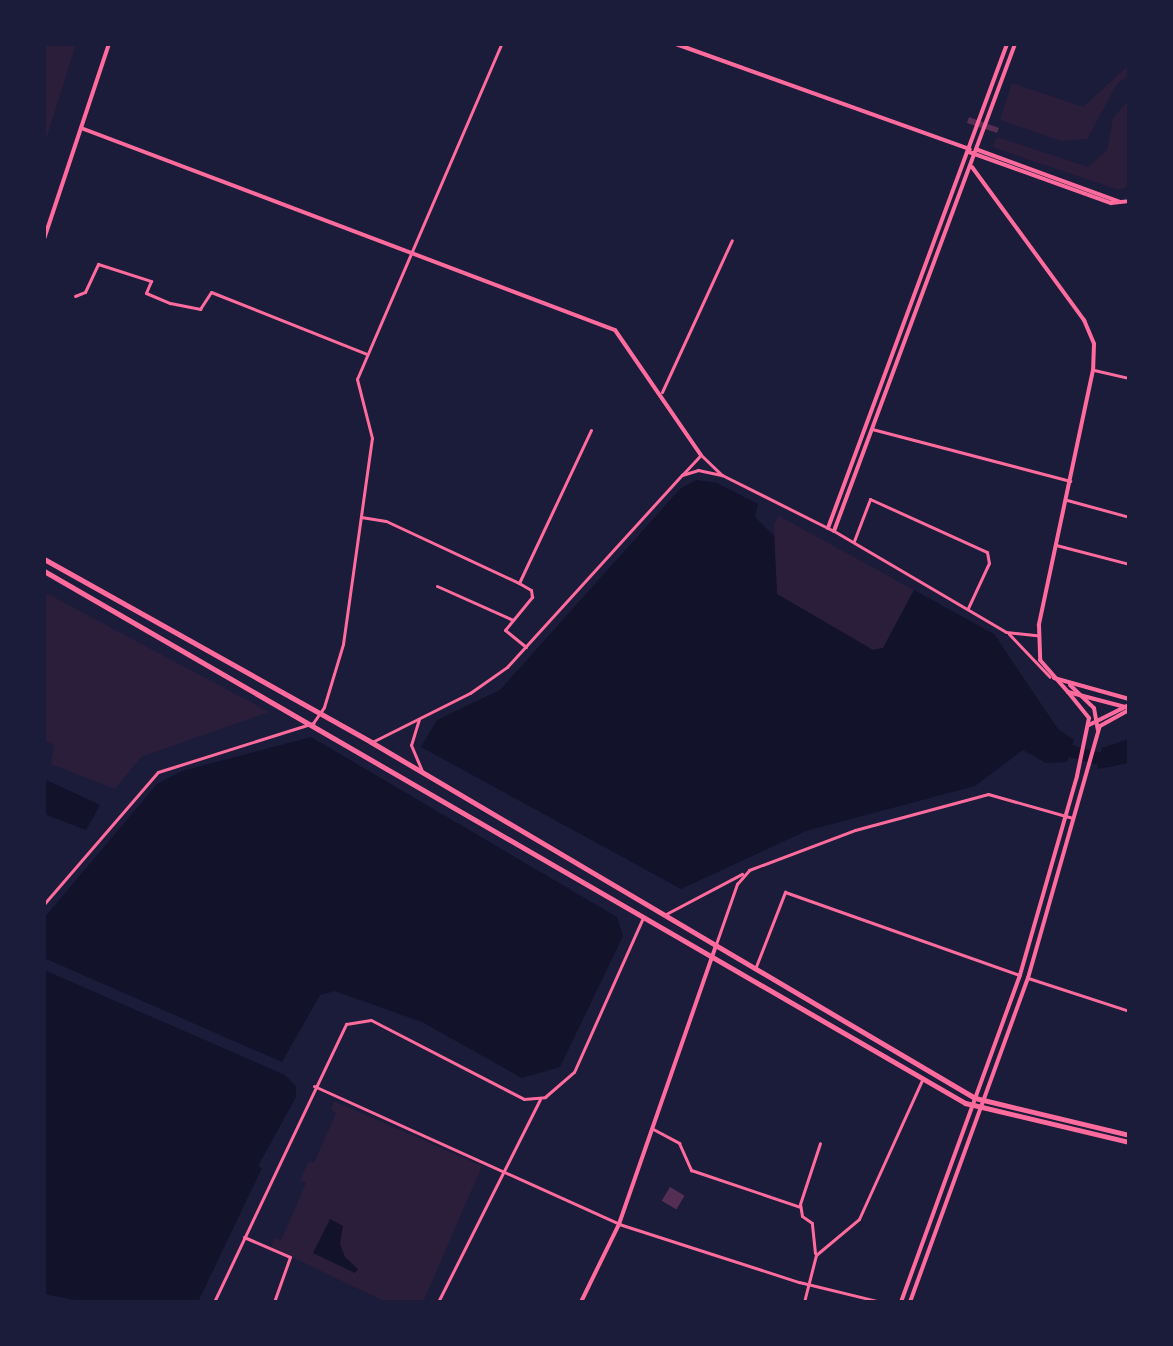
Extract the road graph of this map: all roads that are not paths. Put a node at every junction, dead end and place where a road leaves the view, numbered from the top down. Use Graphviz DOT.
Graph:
graph roads {
  1 [pos="109,44"];
  2 [pos="501,44"];
  3 [pos="676,44"];
  4 [pos="1007,44"];
  5 [pos="1015,44"];
  6 [pos="81,128"];
  7 [pos="970,150"];
  8 [pos="977,152"];
  9 [pos="972,167"];
  10 [pos="1129,201"];
  11 [pos="44,239"];
  12 [pos="732,240"];
  13 [pos="410,252"];
  14 [pos="75,296"];
  15 [pos="367,354"];
  16 [pos="1093,370"];
  17 [pos="1129,378"];
  18 [pos="662,392"];
  19 [pos="871,429"];
  20 [pos="591,430"];
  21 [pos="701,455"];
  22 [pos="682,475"];
  23 [pos="722,475"];
  24 [pos="1070,481"];
  25 [pos="1066,499"];
  26 [pos="361,517"];
  27 [pos="1129,517"];
  28 [pos="828,528"];
  29 [pos="834,531"];
  30 [pos="854,541"];
  31 [pos="1056,545"];
  32 [pos="44,559"];
  33 [pos="1129,564"];
  34 [pos="44,571"];
  35 [pos="519,583"];
  36 [pos="437,586"];
  37 [pos="968,610"];
  38 [pos="513,620"];
  39 [pos="1006,632"];
  40 [pos="1037,635"];
  41 [pos="527,647"];
  42 [pos="1050,677"];
  43 [pos="1068,684"];
  44 [pos="1068,692"];
  45 [pos="1084,697"];
  46 [pos="1122,706"];
  47 [pos="1129,706"];
  48 [pos="320,714"];
  49 [pos="421,716"];
  50 [pos="1097,718"];
  51 [pos="313,723"];
  52 [pos="1089,728"];
  53 [pos="1098,732"];
  54 [pos="371,742"];
  55 [pos="423,773"];
  56 [pos="1065,816"];
  57 [pos="1073,818"];
  58 [pos="749,870"];
  59 [pos="44,904"];
  60 [pos="666,914"];
  61 [pos="643,917"];
  62 [pos="716,944"];
  63 [pos="713,955"];
  64 [pos="755,969"];
  65 [pos="1020,975"];
  66 [pos="1028,978"];
  67 [pos="1129,1011"];
  68 [pos="922,1080"];
  69 [pos="314,1086"];
  70 [pos="540,1099"];
  71 [pos="978,1099"];
  72 [pos="975,1107"];
  73 [pos="653,1129"];
  74 [pos="1129,1135"];
  75 [pos="1129,1142"];
  76 [pos="820,1143"];
  77 [pos="506,1169"];
  78 [pos="800,1207"];
  79 [pos="619,1224"];
  80 [pos="244,1237"];
  81 [pos="816,1255"];
  82 [pos="808,1283"];
  83 [pos="214,1302"];
  84 [pos="274,1302"];
  85 [pos="438,1302"];
  86 [pos="581,1302"];
  87 [pos="804,1302"];
  88 [pos="881,1302"];
  89 [pos="901,1302"];
  90 [pos="910,1302"];
  1 -- 6 [label="street"];
  2 -- 13 [label="street"];
  3 -- 7 [label="street"];
  4 -- 7 [label="street"];
  5 -- 8 [label="street"];
  6 -- 11 [label="street"];
  6 -- 13 [label="street"];
  7 -- 8 [label="street"];
  7 -- 28 [label="street"];
  8 -- 9 [label="street"];
  8 -- 10 [label="street"];
  9 -- 16 [label="street"];
  9 -- 19 [label="street"];
  12 -- 18 [label="street"];
  13 -- 15 [label="street"];
  13 -- 18 [label="street"];
  14 -- 15 [label="street"];
  15 -- 26 [label="street"];
  16 -- 17 [label="street"];
  16 -- 24 [label="street"];
  18 -- 21 [label="street"];
  19 -- 24 [label="street"];
  19 -- 29 [label="street"];
  20 -- 35 [label="street"];
  21 -- 22 [label="street"];
  21 -- 23 [label="street"];
  22 -- 23 [label="street"];
  22 -- 41 [label="street"];
  23 -- 28 [label="street"];
  24 -- 25 [label="street"];
  25 -- 27 [label="street"];
  25 -- 31 [label="street"];
  26 -- 35 [label="street"];
  26 -- 48 [label="street"];
  28 -- 29 [label="street"];
  29 -- 30 [label="street"];
  30 -- 37 [label="street"];
  30 -- 37 [label="street"];
  31 -- 33 [label="street"];
  31 -- 40 [label="street"];
  32 -- 48 [label="main road"];
  34 -- 51 [label="main road"];
  35 -- 38 [label="street"];
  36 -- 38 [label="street"];
  37 -- 39 [label="street"];
  38 -- 41 [label="street"];
  39 -- 40 [label="street"];
  39 -- 42 [label="street"];
  40 -- 42 [label="street"];
  41 -- 49 [label="street"];
  42 -- 43 [label="street"];
  42 -- 44 [label="street"];
  43 -- 45 [label="street"];
  43 -- 47 [label="street"];
  44 -- 45 [label="street"];
  44 -- 52 [label="street"];
  45 -- 46 [label="street"];
  45 -- 50 [label="street"];
  46 -- 47 [label="street"];
  46 -- 50 [label="street"];
  47 -- 53 [label="street"];
  48 -- 51 [label="street"];
  48 -- 54 [label="main road"];
  49 -- 54 [label="street"];
  49 -- 55 [label="street"];
  50 -- 52 [label="street"];
  50 -- 53 [label="street"];
  51 -- 59 [label="street"];
  51 -- 61 [label="main road"];
  52 -- 56 [label="street"];
  53 -- 57 [label="street"];
  54 -- 55 [label="main road"];
  55 -- 60 [label="main road"];
  56 -- 57 [label="street"];
  56 -- 58 [label="street"];
  56 -- 65 [label="street"];
  57 -- 66 [label="street"];
  58 -- 60 [label="street"];
  58 -- 62 [label="street"];
  60 -- 62 [label="main road"];
  61 -- 63 [label="main road"];
  61 -- 70 [label="street"];
  62 -- 63 [label="street"];
  62 -- 64 [label="main road"];
  63 -- 68 [label="main road"];
  63 -- 73 [label="street"];
  64 -- 65 [label="street"];
  64 -- 71 [label="main road"];
  65 -- 71 [label="street"];
  66 -- 67 [label="street"];
  66 -- 71 [label="street"];
  68 -- 72 [label="main road"];
  68 -- 81 [label="street"];
  69 -- 70 [label="street"];
  69 -- 77 [label="street"];
  69 -- 80 [label="street"];
  70 -- 77 [label="street"];
  71 -- 72 [label="street"];
  71 -- 74 [label="main road"];
  72 -- 75 [label="main road"];
  72 -- 89 [label="street"];
  72 -- 90 [label="street"];
  73 -- 78 [label="street"];
  73 -- 79 [label="street"];
  76 -- 78 [label="street"];
  77 -- 79 [label="street"];
  77 -- 85 [label="street"];
  78 -- 81 [label="street"];
  79 -- 82 [label="street"];
  79 -- 86 [label="street"];
  80 -- 83 [label="street"];
  80 -- 84 [label="street"];
  81 -- 82 [label="street"];
  82 -- 87 [label="street"];
  82 -- 88 [label="street"];
}
